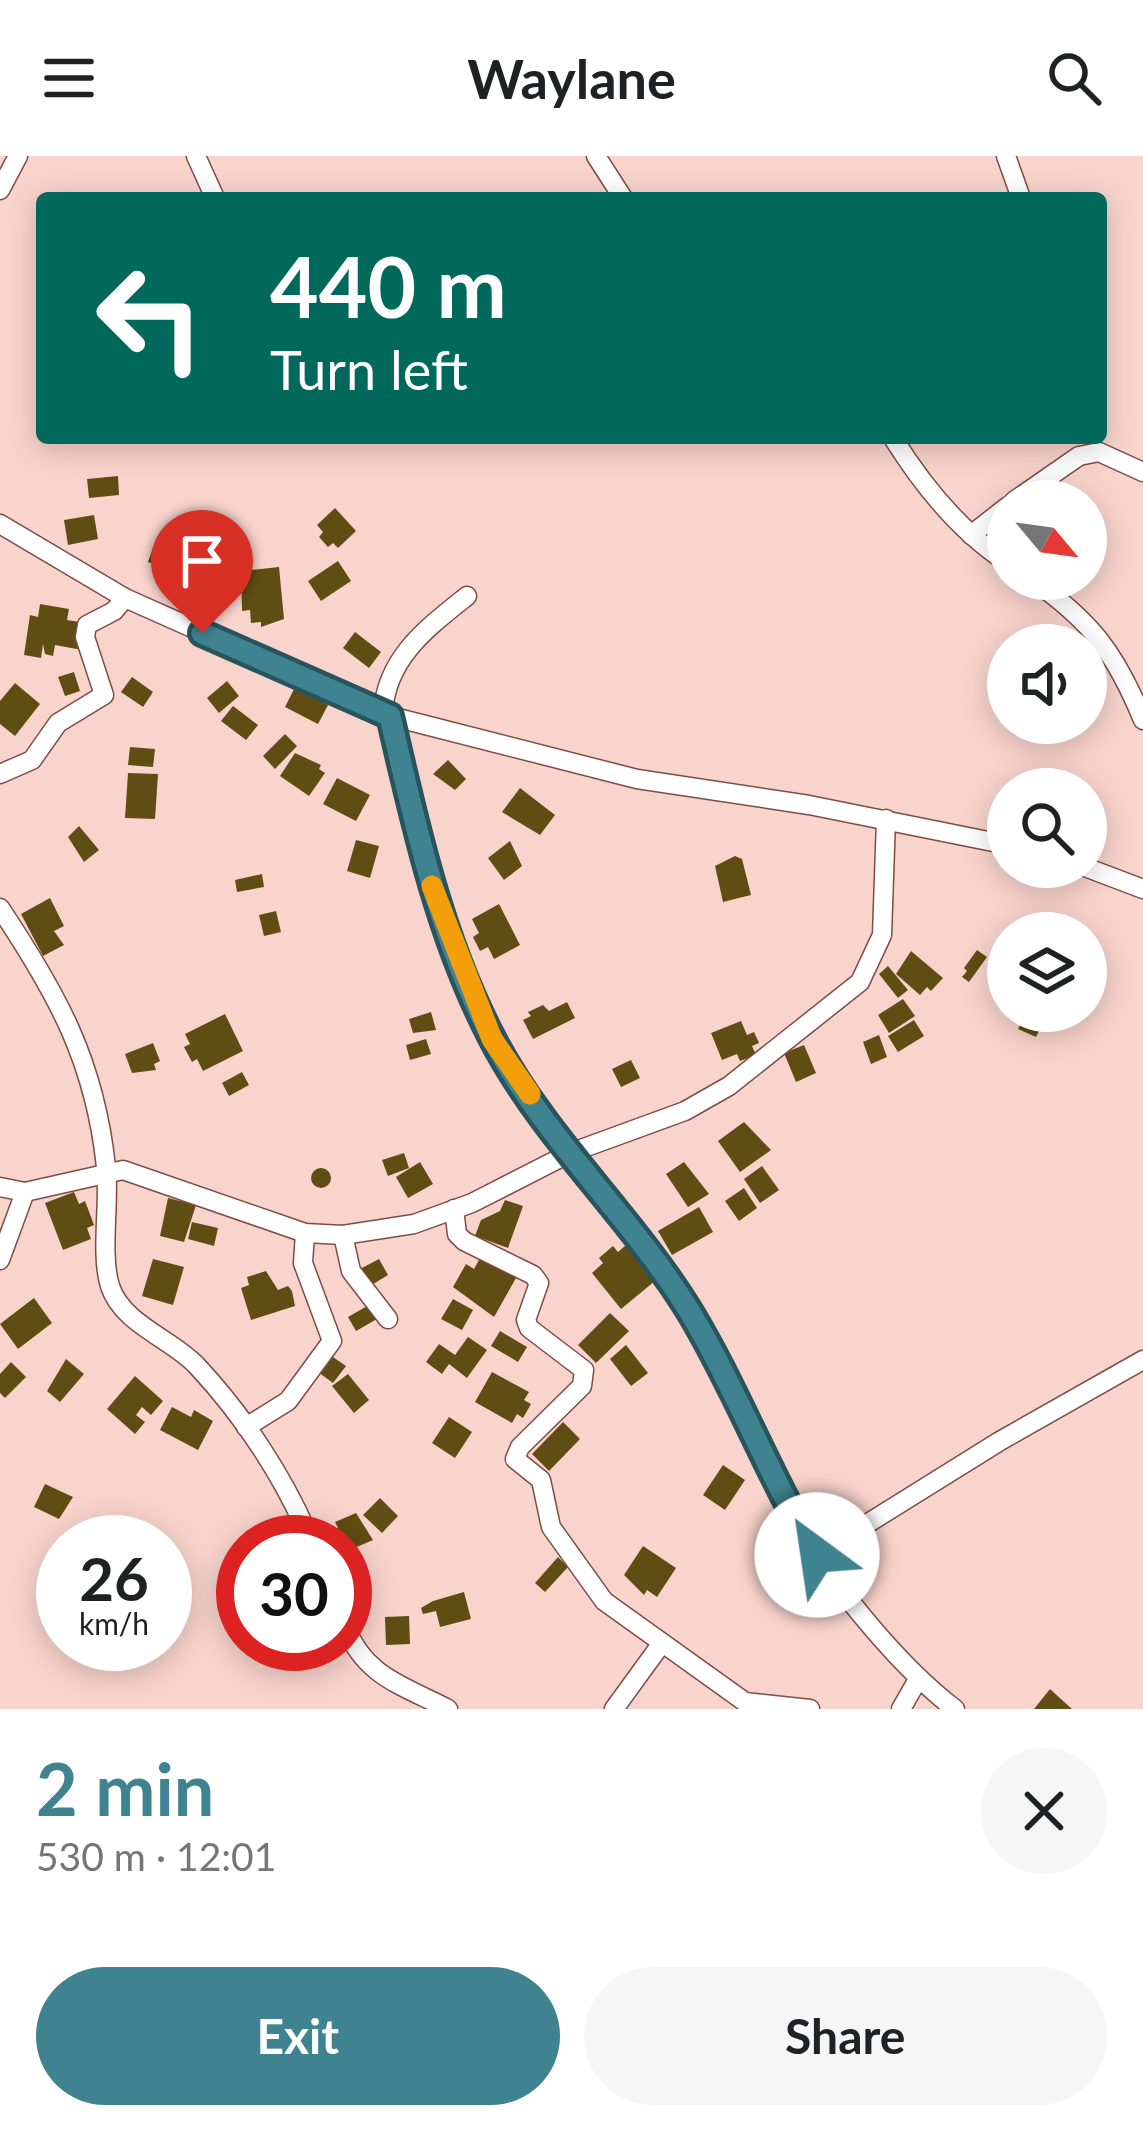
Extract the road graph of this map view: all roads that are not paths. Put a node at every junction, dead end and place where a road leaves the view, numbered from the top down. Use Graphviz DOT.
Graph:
graph roads {
  1 [pos="18,156"];
  2 [pos="196,156"];
  3 [pos="596,156"];
  4 [pos="1006,156"];
  5 [pos="0,190"];
  6 [pos="212,192"];
  7 [pos="619,192"];
  8 [pos="1019,192"];
  9 [pos="897,444"];
  10 [pos="1143,472"];
  11 [pos="1044,480"];
  12 [pos="987,522"];
  13 [pos="0,524"];
  14 [pos="971,535"];
  15 [pos="987,547"];
  16 [pos="467,596"];
  17 [pos="125,598"];
  18 [pos="1058,600"];
  19 [pos="386,714"];
  20 [pos="1143,720"];
  21 [pos="0,774"];
  22 [pos="886,819"];
  23 [pos="987,841"];
  24 [pos="1107,875"];
  25 [pos="1143,889"];
  26 [pos="0,908"];
  27 [pos="570,1153"];
  28 [pos="106,1171"];
  29 [pos="0,1187"];
  30 [pos="25,1192"];
  31 [pos="454,1209"];
  32 [pos="305,1233"];
  33 [pos="344,1235"];
  34 [pos="0,1260"];
  35 [pos="388,1318"];
  36 [pos="1143,1360"];
  37 [pos="246,1427"];
  38 [pos="300,1515"];
  39 [pos="817,1555"];
  40 [pos="662,1642"];
  41 [pos="372,1669"];
  42 [pos="917,1681"];
  43 [pos="448,1709"];
  44 [pos="614,1709"];
  45 [pos="810,1709"];
  46 [pos="901,1709"];
  47 [pos="955,1709"];
  1 -- 5 [label="street"];
  2 -- 6 [label="street"];
  3 -- 7 [label="street"];
  4 -- 8 [label="street"];
  9 -- 14 [label="street"];
  10 -- 11 [label="street"];
  12 -- 14 [label="street"];
  13 -- 17 [label="street"];
  14 -- 15 [label="street"];
  16 -- 19 [label="street"];
  17 -- 19 [label="street"];
  17 -- 21 [label="street"];
  18 -- 20 [label="street"];
  19 -- 22 [label="street"];
  19 -- 27 [label="street"];
  22 -- 23 [label="street"];
  22 -- 27 [label="street"];
  24 -- 25 [label="street"];
  26 -- 28 [label="street"];
  27 -- 31 [label="street"];
  27 -- 39 [label="street"];
  28 -- 30 [label="street"];
  28 -- 32 [label="street"];
  28 -- 37 [label="street"];
  29 -- 30 [label="street"];
  30 -- 34 [label="street"];
  31 -- 33 [label="street"];
  31 -- 40 [label="street"];
  32 -- 33 [label="street"];
  32 -- 37 [label="street"];
  33 -- 35 [label="street"];
  36 -- 39 [label="street"];
  37 -- 38 [label="street"];
  39 -- 42 [label="street"];
  40 -- 44 [label="street"];
  40 -- 45 [label="street"];
  41 -- 43 [label="street"];
  42 -- 46 [label="street"];
  42 -- 47 [label="street"];
}
